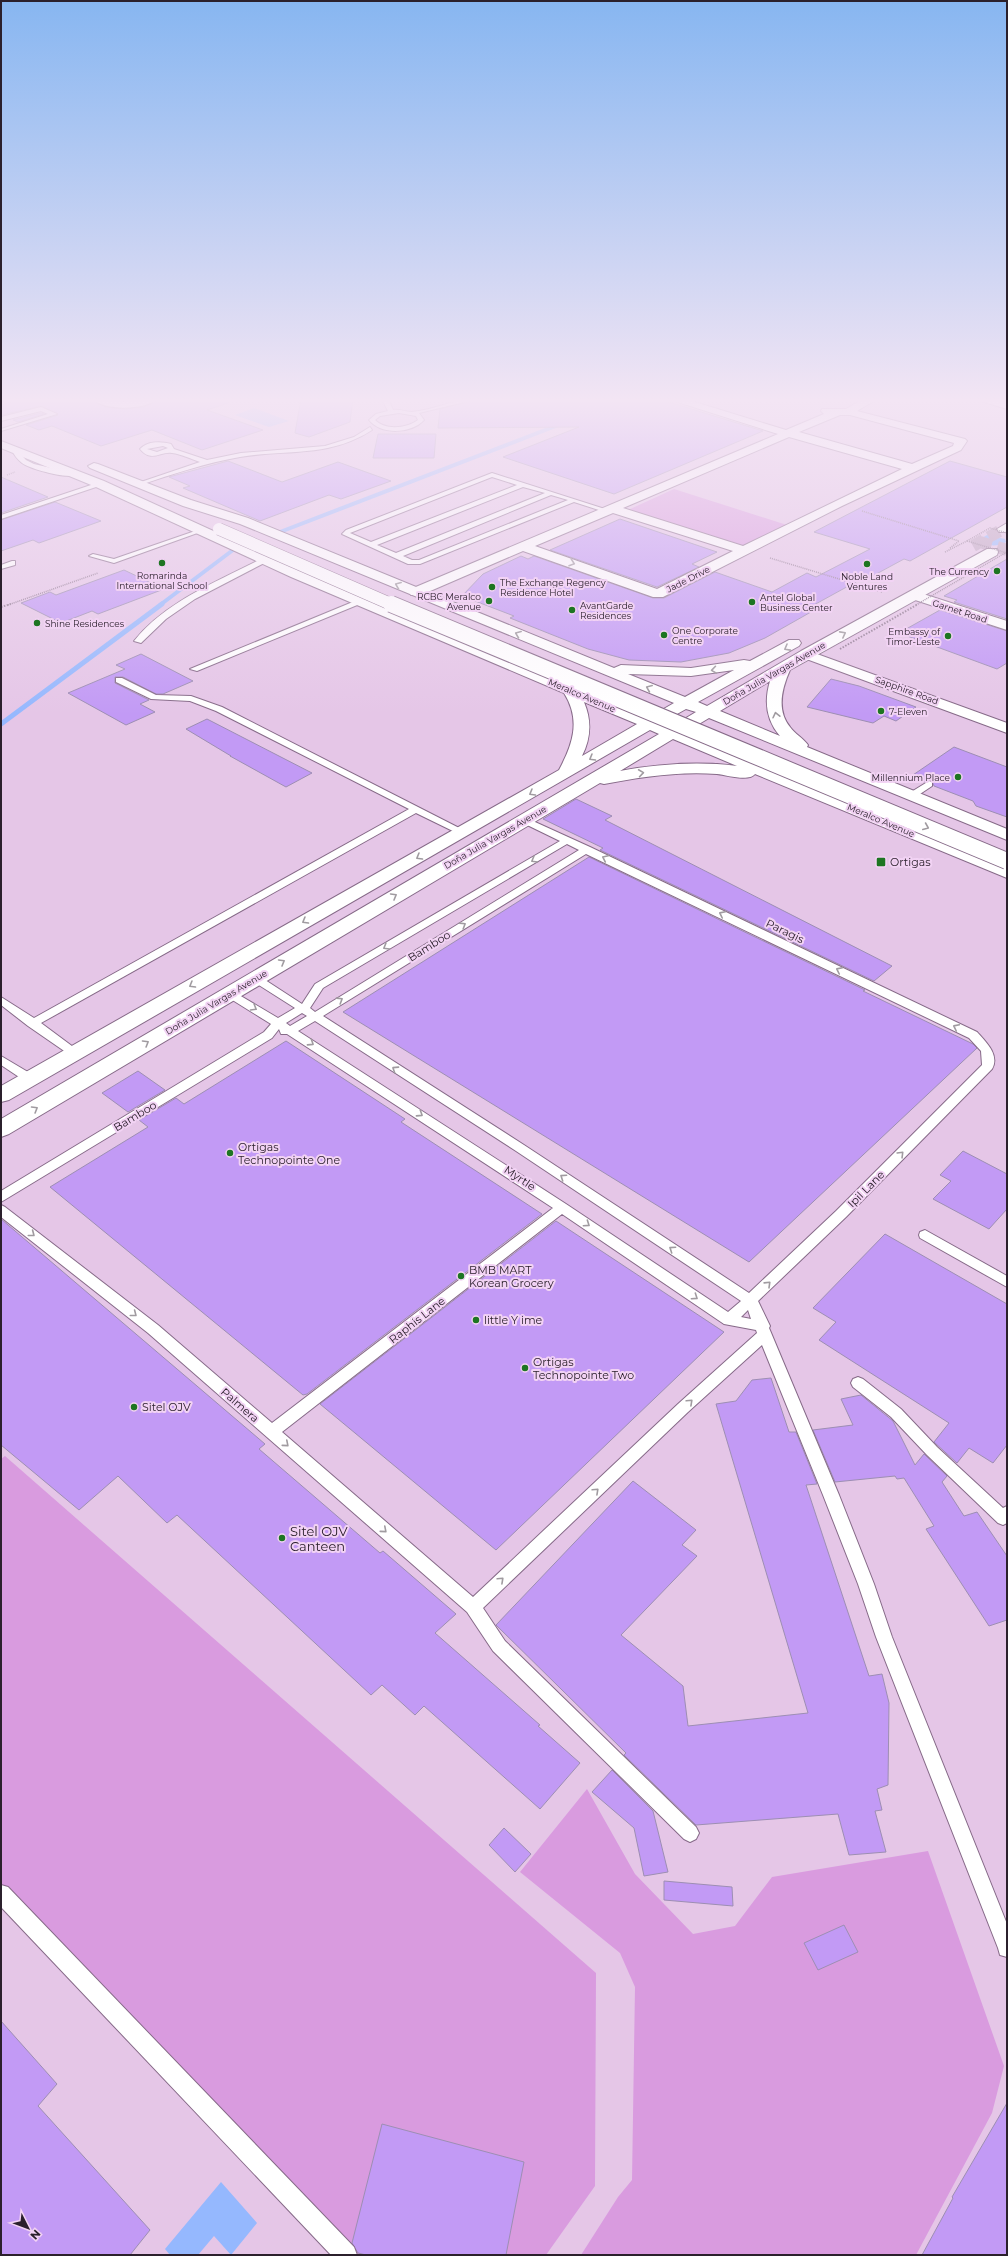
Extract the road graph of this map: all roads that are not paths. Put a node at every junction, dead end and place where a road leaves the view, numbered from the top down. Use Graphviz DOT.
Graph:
graph roads {
  1 [pos="39,504"];
  2 [pos="145,504"];
  3 [pos="189,504"];
  4 [pos="191,504"];
  5 [pos="419,504"];
  6 [pos="473,504"];
  7 [pos="523,504"];
  8 [pos="564,504"];
  9 [pos="590,504"];
  10 [pos="619,504"];
  11 [pos="835,504"];
  12 [pos="608,509"];
  13 [pos="160,511"];
  14 [pos="1,517"];
  15 [pos="225,527"];
  16 [pos="200,531"];
  17 [pos="370,545"];
  18 [pos="522,546"];
  19 [pos="745,550"];
  20 [pos="1001,553"];
  21 [pos="93,556"];
  22 [pos="396,556"];
  23 [pos="266,560"];
  24 [pos="12,563"];
  25 [pos="1,568"];
  26 [pos="416,592"];
  27 [pos="914,595"];
  28 [pos="363,601"];
  29 [pos="1007,626"];
  30 [pos="807,636"];
  31 [pos="138,641"];
  32 [pos="541,643"];
  33 [pos="806,654"];
  34 [pos="766,659"];
  35 [pos="503,662"];
  36 [pos="593,665"];
  37 [pos="784,667"];
  38 [pos="194,669"];
  39 [pos="119,680"];
  40 [pos="564,688"];
  41 [pos="685,703"];
  42 [pos="706,712"];
  43 [pos="663,716"];
  44 [pos="650,724"];
  45 [pos="1007,728"];
  46 [pos="678,729"];
  47 [pos="829,762"];
  48 [pos="566,773"];
  49 [pos="589,782"];
  50 [pos="929,784"];
  51 [pos="800,786"];
  52 [pos="911,796"];
  53 [pos="416,809"];
  54 [pos="524,820"];
  55 [pos="462,832"];
  56 [pos="1007,835"];
  57 [pos="568,840"];
  58 [pos="1007,847"];
  59 [pos="587,849"];
  60 [pos="1007,861"];
  61 [pos="1007,873"];
  62 [pos="255,978"];
  63 [pos="230,994"];
  64 [pos="1,1000"];
  65 [pos="302,1009"];
  66 [pos="314,1017"];
  67 [pos="278,1023"];
  68 [pos="32,1024"];
  69 [pos="291,1030"];
  70 [pos="268,1035"];
  71 [pos="987,1050"];
  72 [pos="74,1052"];
  73 [pos="1,1060"];
  74 [pos="30,1078"];
  75 [pos="1,1095"];
  76 [pos="1,1129"];
  77 [pos="1,1197"];
  78 [pos="562,1207"];
  79 [pos="1,1210"];
  80 [pos="925,1235"];
  81 [pos="1007,1282"];
  82 [pos="751,1301"];
  83 [pos="729,1320"];
  84 [pos="764,1330"];
  85 [pos="858,1384"];
  86 [pos="271,1432"];
  87 [pos="1005,1516"];
  88 [pos="473,1607"];
  89 [pos="690,1833"];
  90 [pos="1,1894"];
  91 [pos="1007,1948"];
  92 [pos="346,2255"];
  1 -- 14 [label="lane"];
  2 -- 13 [label="main road, Meralco Avenue"];
  3 -- 15 [label="main road, Meralco Avenue"];
  26 -- 4 [label="main road, Meralco Avenue, one-way"];
  5 -- 17 [label="lane"];
  6 -- 17 [label="lane"];
  7 -- 22 [label="lane"];
  8 -- 22 [label="lane"];
  9 -- 12 [label="lane"];
  10 -- 12 [label="main road"];
  11 -- 19 [label="main road, Jade Drive"];
  12 -- 18 [label="main road"];
  12 -- 19 [label="main road"];
  13 -- 15 [label="main road, Meralco Avenue"];
  13 -- 16 [label="main road, Meralco Avenue"];
  15 -- 58 [label="main road, Meralco Avenue"];
  15 -- 60 [label="main road, Meralco Avenue, one-way, bridge"];
  16 -- 21 [label="lane"];
  16 -- 23 [label="main road, Meralco Avenue"];
  17 -- 22 [label="lane"];
  18 -- 19 [label="main road, Jade Drive, one-way"];
  18 -- 26 [label="main road"];
  20 -- 27 [label="main road, Doña Julia Vargas Avenue"];
  23 -- 28 [label="main road, Meralco Avenue"];
  23 -- 31 [label="lane"];
  24 -- 25 [label="lane"];
  32 -- 26 [label="main road, Meralco Avenue, one-way"];
  27 -- 29 [label="main road, Garnet Road"];
  33 -- 27 [label="main road, Doña Julia Vargas Avenue, one-way"];
  28 -- 35 [label="main road, Meralco Avenue"];
  28 -- 38 [label="lane"];
  30 -- 34 [label="main road, Doña Julia Vargas Avenue, one-way"];
  32 -- 35 [label="main road"];
  32 -- 36 [label="main road, Meralco Avenue"];
  33 -- 37 [label="main road, Doña Julia Vargas Avenue"];
  33 -- 45 [label="main road, Sapphire Road"];
  34 -- 36 [label="main road, one-way"];
  34 -- 41 [label="main road, Doña Julia Vargas Avenue"];
  35 -- 40 [label="main road, Meralco Avenue"];
  41 -- 36 [label="main road, Meralco Avenue, one-way"];
  37 -- 42 [label="main road, Doña Julia Vargas Avenue"];
  47 -- 37 [label="main road, one-way"];
  39 -- 53 [label="lane"];
  40 -- 43 [label="main road"];
  40 -- 44 [label="main road, Meralco Avenue"];
  40 -- 48 [label="main road"];
  41 -- 42 [label="main road, Meralco Avenue"];
  41 -- 43 [label="main road, Doña Julia Vargas Avenue"];
  42 -- 46 [label="main road, Doña Julia Vargas Avenue"];
  42 -- 47 [label="main road, Meralco Avenue"];
  43 -- 44 [label="main road, Doña Julia Vargas Avenue"];
  43 -- 46 [label="main road"];
  44 -- 46 [label="main road, Meralco Avenue"];
  44 -- 48 [label="main road, Doña Julia Vargas Avenue, one-way"];
  46 -- 49 [label="main road, Doña Julia Vargas Avenue"];
  46 -- 51 [label="main road, Meralco Avenue"];
  47 -- 51 [label="main road"];
  47 -- 52 [label="main road, Meralco Avenue"];
  48 -- 55 [label="main road, Doña Julia Vargas Avenue, one-way"];
  49 -- 51 [label="main road, one-way"];
  49 -- 54 [label="main road, Doña Julia Vargas Avenue"];
  50 -- 52 [label="lane"];
  51 -- 61 [label="main road, Meralco Avenue"];
  52 -- 56 [label="main road, Meralco Avenue"];
  53 -- 55 [label="lane"];
  53 -- 68 [label="lane"];
  54 -- 57 [label="lane, Paragis"];
  62 -- 54 [label="main road, Doña Julia Vargas Avenue, one-way"];
  55 -- 72 [label="main road, Doña Julia Vargas Avenue, one-way"];
  57 -- 59 [label="lane, Paragis"];
  57 -- 65 [label="lane, Bamboo, one-way"];
  66 -- 59 [label="lane, Bamboo, one-way"];
  71 -- 59 [label="lane, Paragis, one-way"];
  62 -- 63 [label="main road, Doña Julia Vargas Avenue"];
  62 -- 65 [label="lane"];
  63 -- 67 [label="lane, Myrtle, one-way"];
  76 -- 63 [label="main road, Doña Julia Vargas Avenue, one-way"];
  64 -- 68 [label="lane"];
  65 -- 66 [label="lane"];
  65 -- 67 [label="lane, Bamboo"];
  66 -- 69 [label="lane, Bamboo"];
  82 -- 66 [label="lane, one-way"];
  67 -- 69 [label="lane, Myrtle"];
  67 -- 70 [label="lane, Bamboo"];
  68 -- 72 [label="lane"];
  69 -- 70 [label="lane, Bamboo"];
  69 -- 78 [label="lane, Myrtle, one-way"];
  70 -- 77 [label="lane, Bamboo"];
  82 -- 71 [label="lane, Ipil Lane, one-way"];
  72 -- 74 [label="main road, Doña Julia Vargas Avenue"];
  73 -- 74 [label="lane"];
  74 -- 75 [label="main road, Doña Julia Vargas Avenue"];
  78 -- 83 [label="lane, Myrtle, one-way"];
  78 -- 86 [label="lane, Raphis Lane"];
  79 -- 86 [label="lane, Palmera, one-way"];
  80 -- 81 [label="lane"];
  82 -- 83 [label="lane, Ipil Lane"];
  82 -- 84 [label="lane"];
  83 -- 84 [label="lane, Myrtle"];
  88 -- 84 [label="lane, one-way"];
  84 -- 91 [label="lane"];
  85 -- 87 [label="lane"];
  86 -- 88 [label="lane, Palmera, one-way"];
  88 -- 89 [label="lane, Palmera"];
  90 -- 92 [label="lane"];
}
